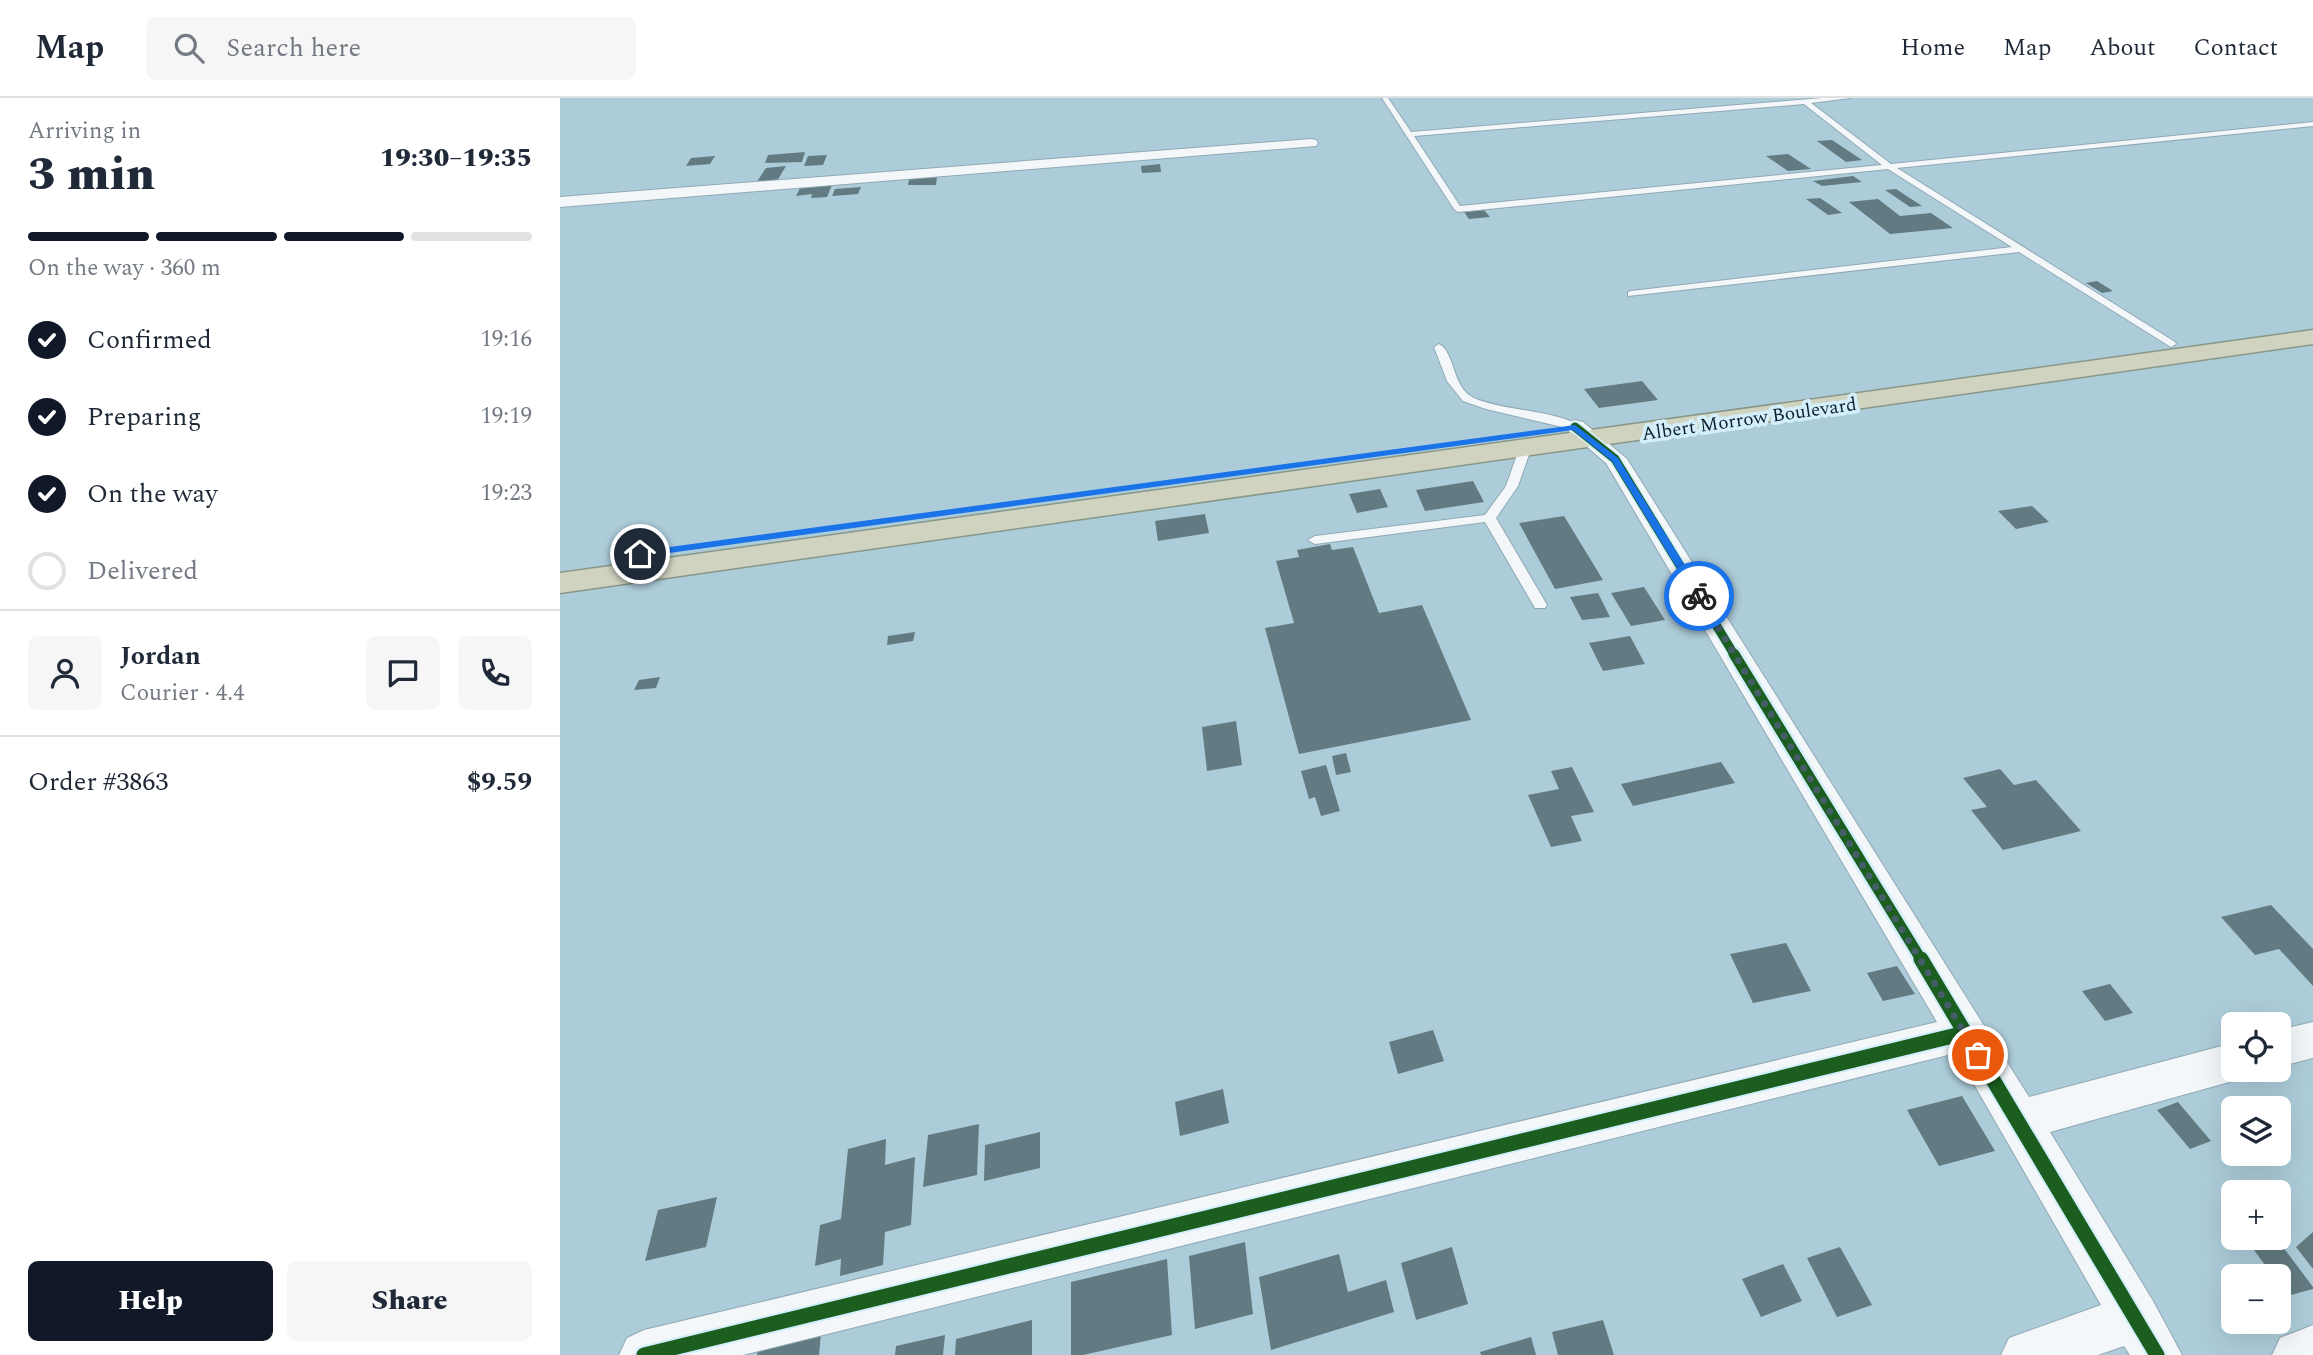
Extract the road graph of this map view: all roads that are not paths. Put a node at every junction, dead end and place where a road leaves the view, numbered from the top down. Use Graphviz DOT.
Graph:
graph roads {
  1 [pos="1385,98"];
  2 [pos="1847,98"];
  3 [pos="1806,102"];
  4 [pos="2313,124"];
  5 [pos="1409,134"];
  6 [pos="1311,143"];
  7 [pos="1888,166"];
  8 [pos="560,202"];
  9 [pos="2020,249"];
  10 [pos="1631,294"];
  11 [pos="2313,325"];
  12 [pos="2313,337"];
  13 [pos="2171,345"];
  14 [pos="1439,347"];
  15 [pos="1584,434"];
  16 [pos="1524,449"];
  17 [pos="1489,519"];
  18 [pos="1315,540"];
  19 [pos="560,565"];
  20 [pos="560,583"];
  21 [pos="1540,605"];
  22 [pos="1965,1033"];
  23 [pos="2313,1040"];
  24 [pos="2291,1046"];
  25 [pos="2221,1065"];
  26 [pos="2020,1120"];
  27 [pos="2147,1337"];
  28 [pos="2313,1350"];
  29 [pos="644,1355"];
  30 [pos="2026,1355"];
  31 [pos="2297,1355"];
  1 -- 5 [label="lane"];
  2 -- 3 [label="lane"];
  3 -- 5 [label="lane"];
  3 -- 7 [label="lane"];
  4 -- 7 [label="lane"];
  5 -- 7 [label="lane"];
  6 -- 8 [label="street"];
  7 -- 9 [label="lane"];
  9 -- 10 [label="lane"];
  9 -- 13 [label="lane"];
  11 -- 13 [label="highway, Albert Morrow Boulevard"];
  12 -- 15 [label="highway, Albert Morrow Boulevard"];
  13 -- 15 [label="highway, Albert Morrow Boulevard"];
  14 -- 15 [label="lane"];
  15 -- 16 [label="highway, Albert Morrow Boulevard"];
  15 -- 19 [label="highway, Albert Morrow Boulevard"];
  15 -- 22 [label="street"];
  16 -- 17 [label="lane"];
  16 -- 20 [label="highway, Albert Morrow Boulevard"];
  17 -- 18 [label="lane"];
  17 -- 21 [label="lane"];
  22 -- 26 [label="street"];
  22 -- 29 [label="street"];
  23 -- 24 [label="street"];
  25 -- 26 [label="street"];
  26 -- 27 [label="street"];
  27 -- 30 [label="street"];
  28 -- 31 [label="street"];
}
